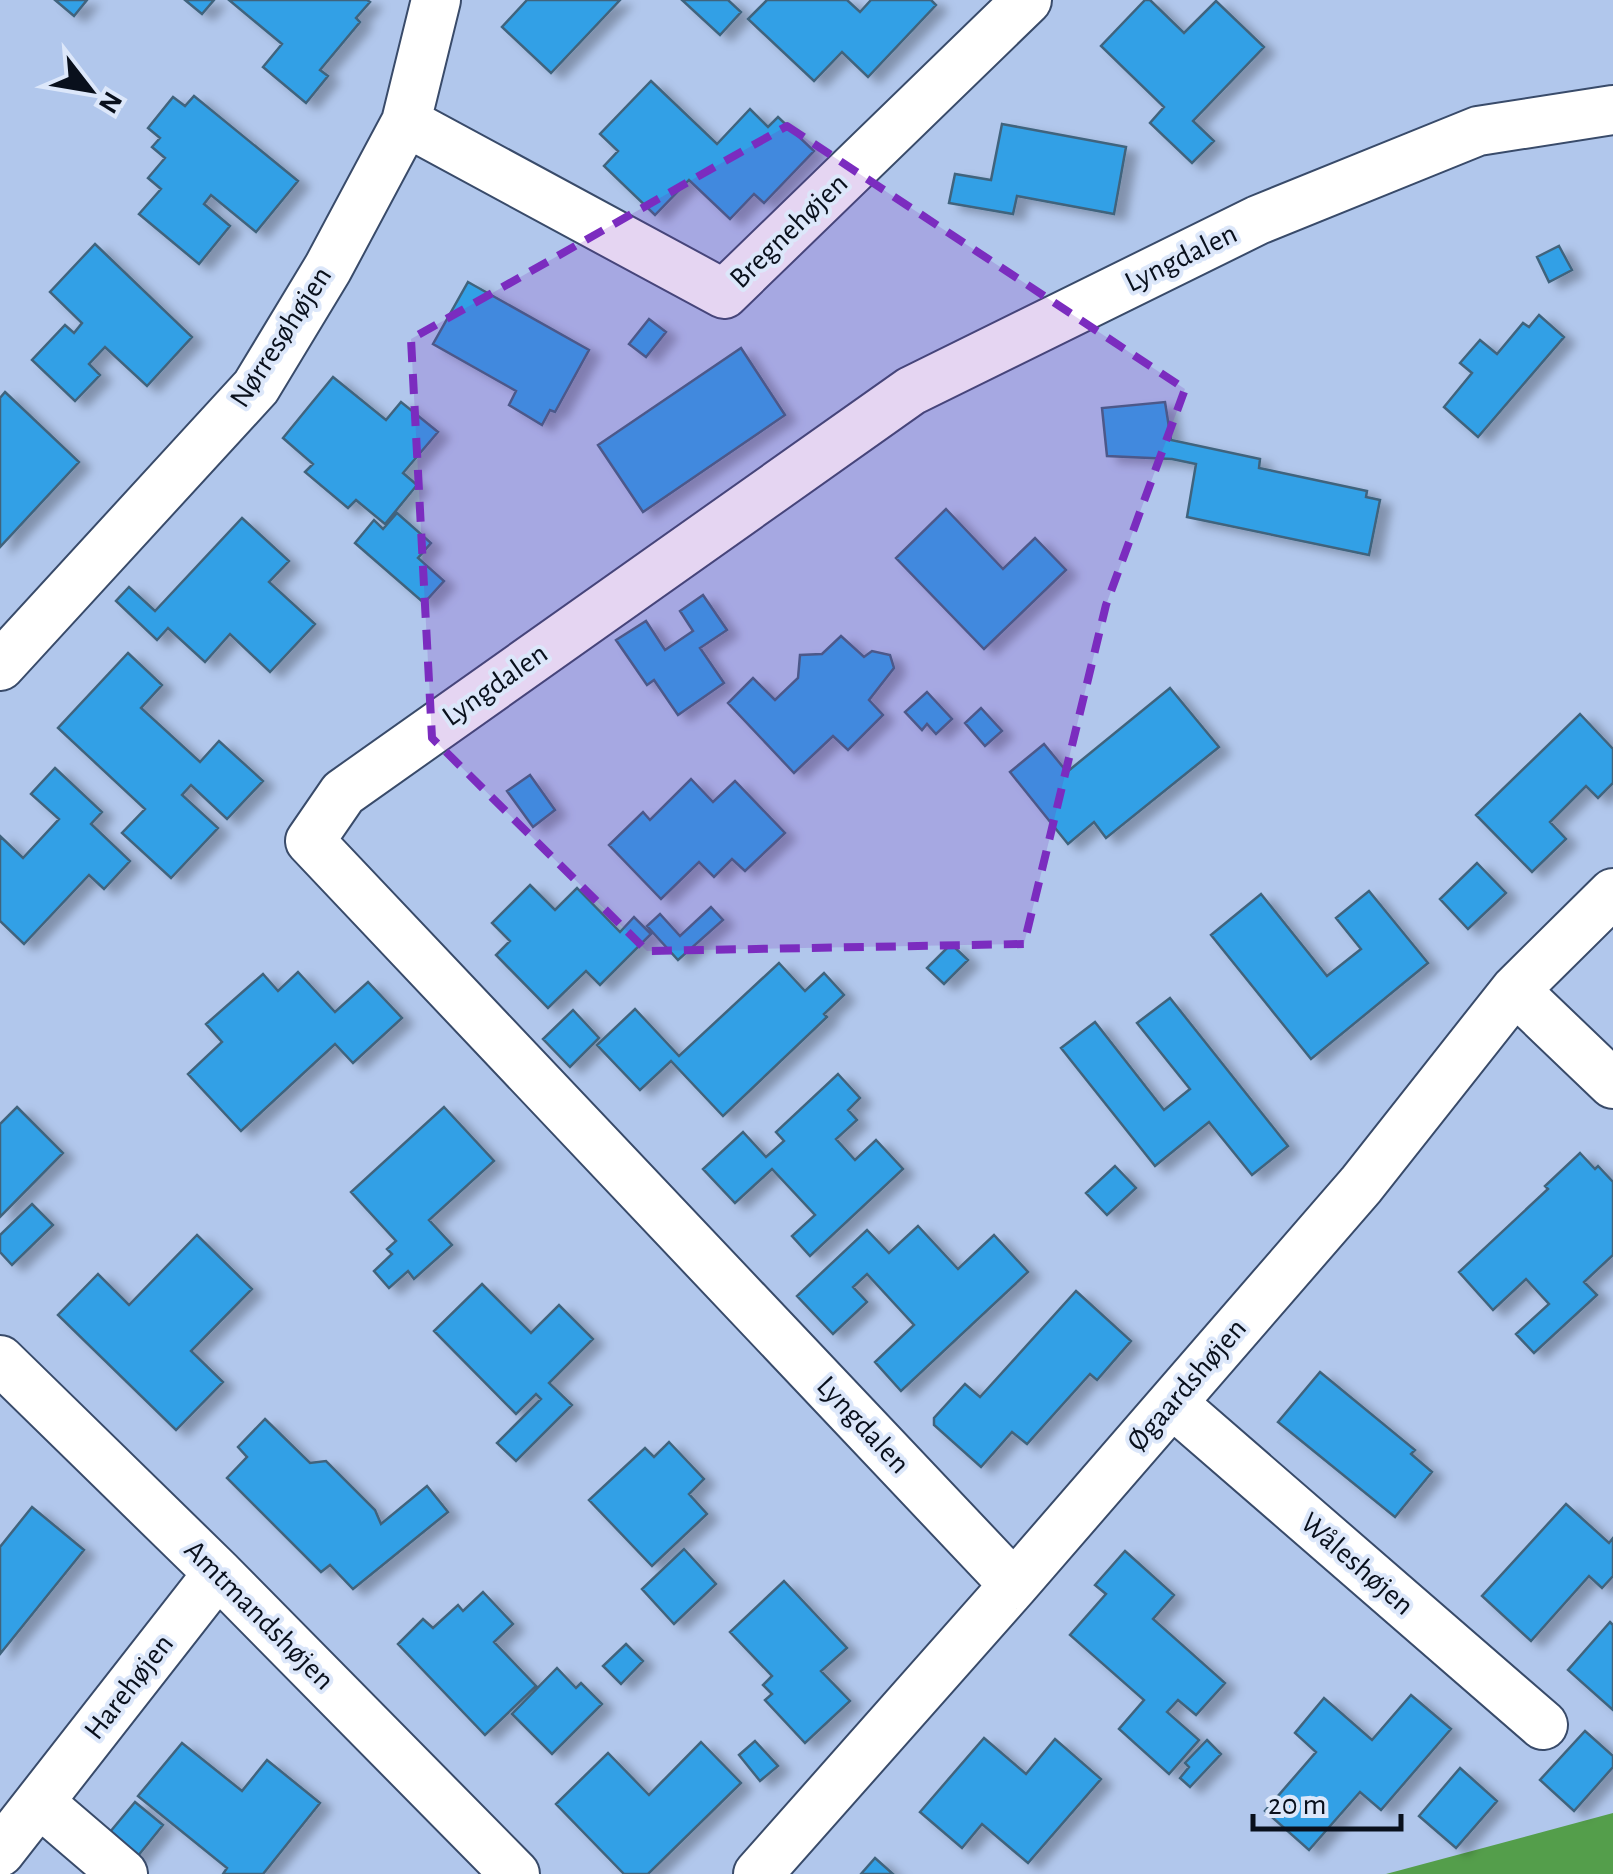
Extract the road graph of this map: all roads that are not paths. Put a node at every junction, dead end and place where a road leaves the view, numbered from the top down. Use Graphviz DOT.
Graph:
graph roads {
  1 [pos="436,0"];
  2 [pos="1027,0"];
  3 [pos="1613,110"];
  4 [pos="406,122"];
  5 [pos="0,666"];
  6 [pos="1613,893"];
  7 [pos="1515,990"];
  8 [pos="1613,1084"];
  9 [pos="0,1360"];
  10 [pos="1172,1402"];
  11 [pos="218,1573"];
  12 [pos="1014,1585"];
  13 [pos="1543,1724"];
  14 [pos="39,1802"];
  15 [pos="0,1852"];
  16 [pos="123,1874"];
  17 [pos="515,1874"];
  18 [pos="758,1874"];
  1 -- 4 [label="street, Nørresøhøjen"];
  2 -- 4 [label="street, Bregnehøjen"];
  3 -- 12 [label="street, Lyngdalen"];
  4 -- 5 [label="street, Nørresøhøjen"];
  6 -- 7 [label="street, Øgaardshøjen"];
  7 -- 8 [label="street"];
  7 -- 10 [label="street, Øgaardshøjen"];
  9 -- 11 [label="street, Amtmandshøjen"];
  10 -- 12 [label="street, Øgaardshøjen"];
  10 -- 13 [label="street, Wåleshøjen"];
  11 -- 14 [label="street, Harehøjen"];
  11 -- 17 [label="street, Amtmandshøjen"];
  12 -- 18 [label="street, Øgaardshøjen"];
  14 -- 15 [label="street, Harehøjen"];
  14 -- 16 [label="street"];
}
